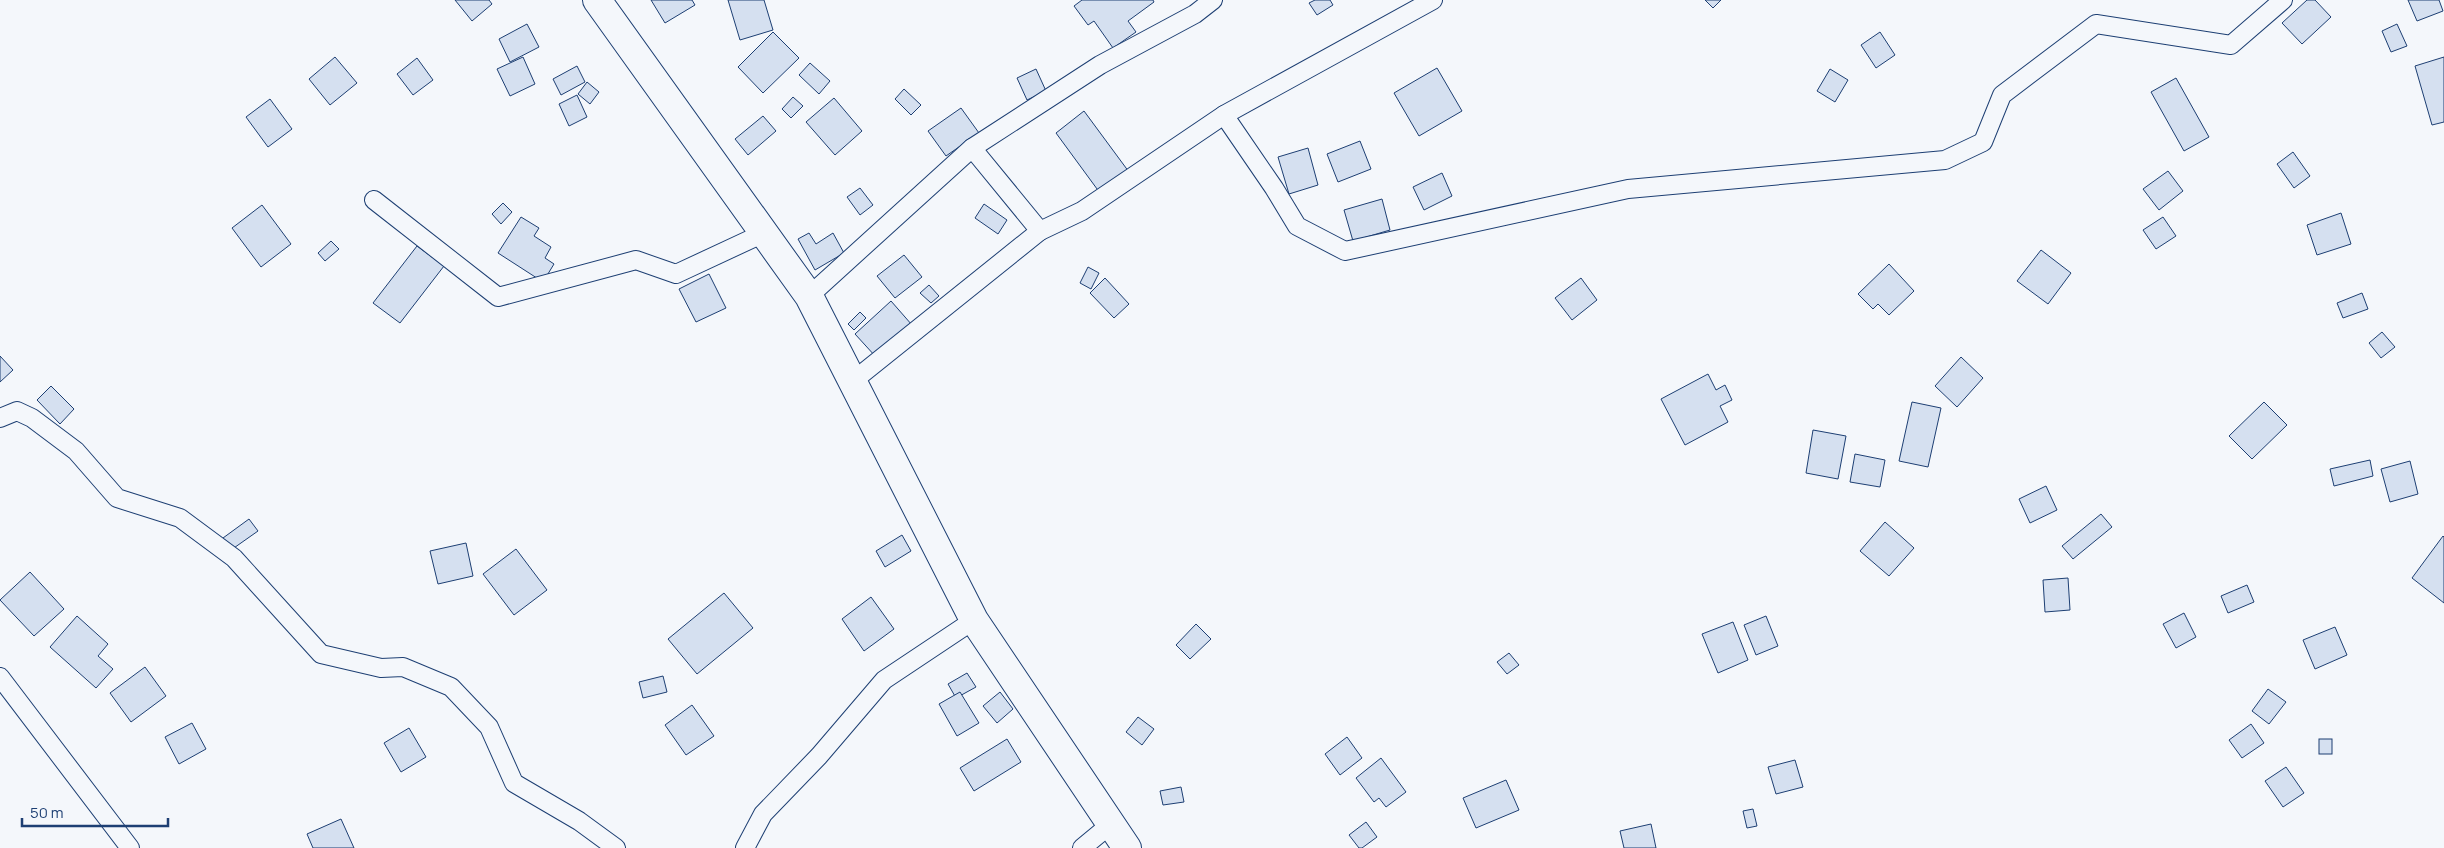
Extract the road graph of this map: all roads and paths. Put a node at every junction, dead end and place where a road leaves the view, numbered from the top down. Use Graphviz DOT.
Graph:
graph roads {
  1 [pos="597,0"];
  2 [pos="1213,0"];
  3 [pos="1433,0"];
  4 [pos="2283,0"];
  5 [pos="1224,115"];
  6 [pos="972,148"];
  7 [pos="374,200"];
  8 [pos="1040,231"];
  9 [pos="764,233"];
  10 [pos="809,296"];
  11 [pos="852,381"];
  12 [pos="0,418"];
  13 [pos="974,620"];
  14 [pos="0,677"];
  15 [pos="1111,824"];
  16 [pos="130,848"];
  17 [pos="616,848"];
  18 [pos="745,848"];
  19 [pos="1082,848"];
  20 [pos="1128,848"];
  1 -- 9 [label="main road"];
  2 -- 6 [label="street"];
  3 -- 5 [label="street"];
  4 -- 5 [label="street"];
  5 -- 8 [label="street"];
  6 -- 8 [label="street"];
  6 -- 10 [label="street"];
  7 -- 9 [label="street"];
  8 -- 11 [label="street"];
  9 -- 10 [label="main road"];
  10 -- 11 [label="main road"];
  11 -- 13 [label="main road"];
  12 -- 17 [label="street"];
  13 -- 15 [label="main road"];
  13 -- 18 [label="street"];
  14 -- 16 [label="street"];
  15 -- 19 [label="street"];
  15 -- 20 [label="main road"];
}
